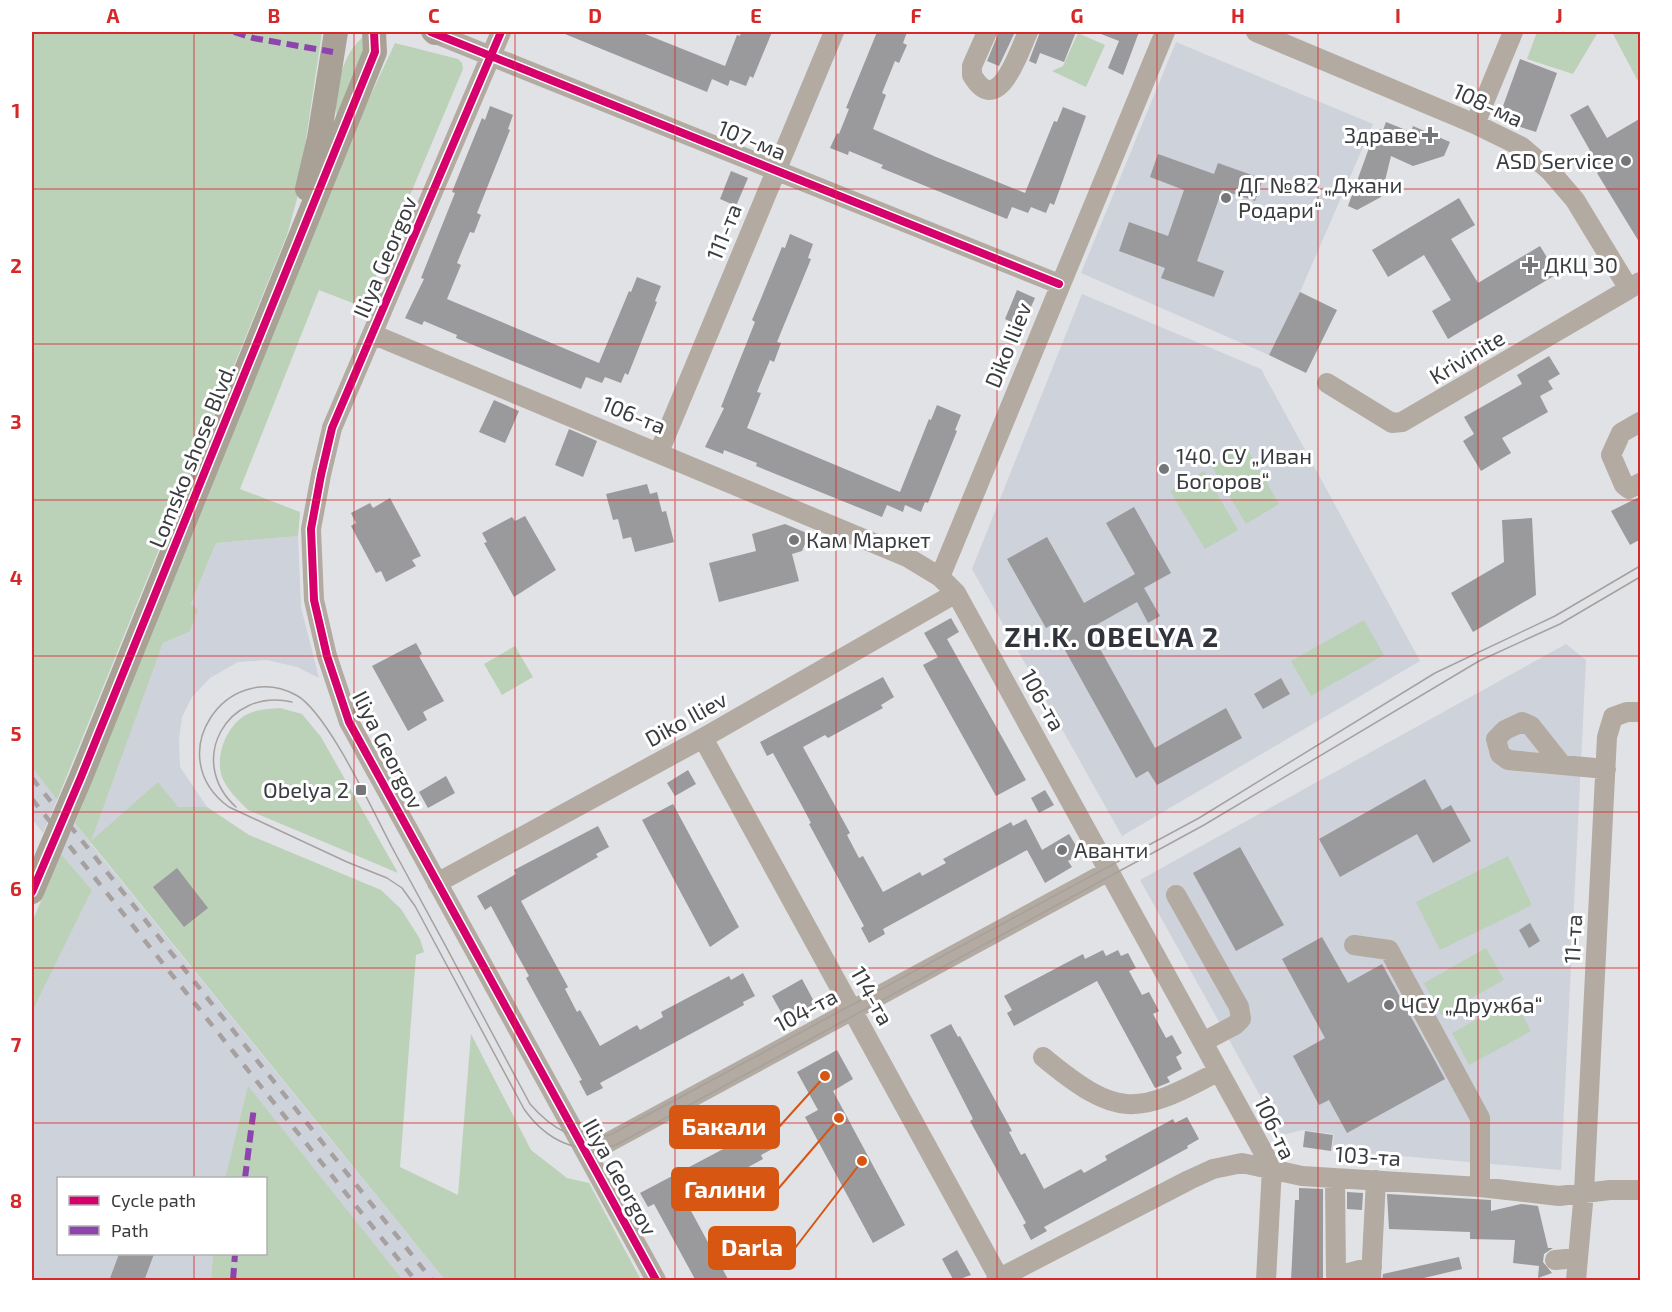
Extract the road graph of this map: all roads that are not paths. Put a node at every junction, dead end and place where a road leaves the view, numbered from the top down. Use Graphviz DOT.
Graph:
graph roads {
  1 [pos="336,32"];
  2 [pos="374,32"];
  3 [pos="433,32"];
  4 [pos="501,32"];
  5 [pos="834,32"];
  6 [pos="987,32"];
  7 [pos="1028,32"];
  8 [pos="1165,32"];
  9 [pos="1256,32"];
  10 [pos="1513,32"];
  11 [pos="491,57"];
  12 [pos="1474,124"];
  13 [pos="776,169"];
  14 [pos="299,239"];
  15 [pos="1059,284"];
  16 [pos="1635,285"];
  17 [pos="372,334"];
  18 [pos="1327,383"];
  19 [pos="1641,422"];
  20 [pos="659,452"];
  21 [pos="1641,483"];
  22 [pos="940,577"];
  23 [pos="956,593"];
  24 [pos="1641,712"];
  25 [pos="703,738"];
  26 [pos="1562,765"];
  27 [pos="1606,769"];
  28 [pos="1109,871"];
  29 [pos="437,883"];
  30 [pos="33,888"];
  31 [pos="1176,895"];
  32 [pos="1354,945"];
  33 [pos="853,1012"];
  34 [pos="1203,1042"];
  35 [pos="1042,1057"];
  36 [pos="1219,1071"];
  37 [pos="587,1154"];
  38 [pos="1272,1168"];
  39 [pos="1335,1178"];
  40 [pos="1376,1180"];
  41 [pos="1480,1187"];
  42 [pos="1641,1190"];
  43 [pos="1584,1192"];
  44 [pos="1577,1258"];
  45 [pos="1555,1260"];
  46 [pos="1371,1274"];
  47 [pos="998,1279"];
  48 [pos="656,1281"];
  49 [pos="1266,1281"];
  50 [pos="1576,1281"];
  1 -- 14 [label="main road, Lomsko shose Blvd."];
  2 -- 14 [label="main road, Lomsko shose Blvd."];
  3 -- 11 [label="street, 107-ма"];
  4 -- 11 [label="street, Iliya Georgov"];
  5 -- 13 [label="street, 111-та"];
  6 -- 7 [label="street"];
  8 -- 15 [label="street, Diko Iliev"];
  9 -- 12 [label="street, 108-ма"];
  10 -- 12 [label="street"];
  11 -- 13 [label="street, 107-ма"];
  11 -- 17 [label="street, Iliya Georgov"];
  12 -- 16 [label="street, 108-ма"];
  13 -- 15 [label="street, 107-ма"];
  13 -- 20 [label="street, 111-та"];
  14 -- 30 [label="main road, Lomsko shose Blvd."];
  15 -- 22 [label="street, Diko Iliev"];
  16 -- 18 [label="street, Krivinite"];
  17 -- 20 [label="street, 106-та"];
  17 -- 29 [label="street, Iliya Georgov"];
  19 -- 21 [label="street"];
  20 -- 22 [label="street, 106-та"];
  22 -- 23 [label="street, 106-та"];
  23 -- 25 [label="street, Diko Iliev"];
  23 -- 28 [label="street, 106-та"];
  24 -- 27 [label="street, 11-та"];
  25 -- 29 [label="street, Diko Iliev"];
  25 -- 33 [label="street, 114-та"];
  26 -- 27 [label="street"];
  27 -- 43 [label="street, 11-та"];
  28 -- 33 [label="street, 104-та"];
  28 -- 34 [label="street, 106-та"];
  29 -- 37 [label="street, Iliya Georgov"];
  31 -- 34 [label="street"];
  32 -- 41 [label="street"];
  33 -- 37 [label="street, 104-та"];
  33 -- 47 [label="street, 114-та"];
  34 -- 36 [label="street, 106-та"];
  35 -- 36 [label="street"];
  36 -- 38 [label="street, 106-та"];
  37 -- 48 [label="street, Iliya Georgov"];
  38 -- 39 [label="street, 103-та"];
  38 -- 47 [label="street, 103-та"];
  38 -- 49 [label="street, 106-та"];
  39 -- 40 [label="street, 103-та"];
  39 -- 46 [label="street"];
  40 -- 41 [label="street, 103-та"];
  40 -- 46 [label="street"];
  41 -- 43 [label="street, 103-та"];
  42 -- 43 [label="street, 103-та"];
  43 -- 44 [label="street, 11-та"];
  44 -- 45 [label="street"];
  44 -- 50 [label="street, 11-та"];
}
